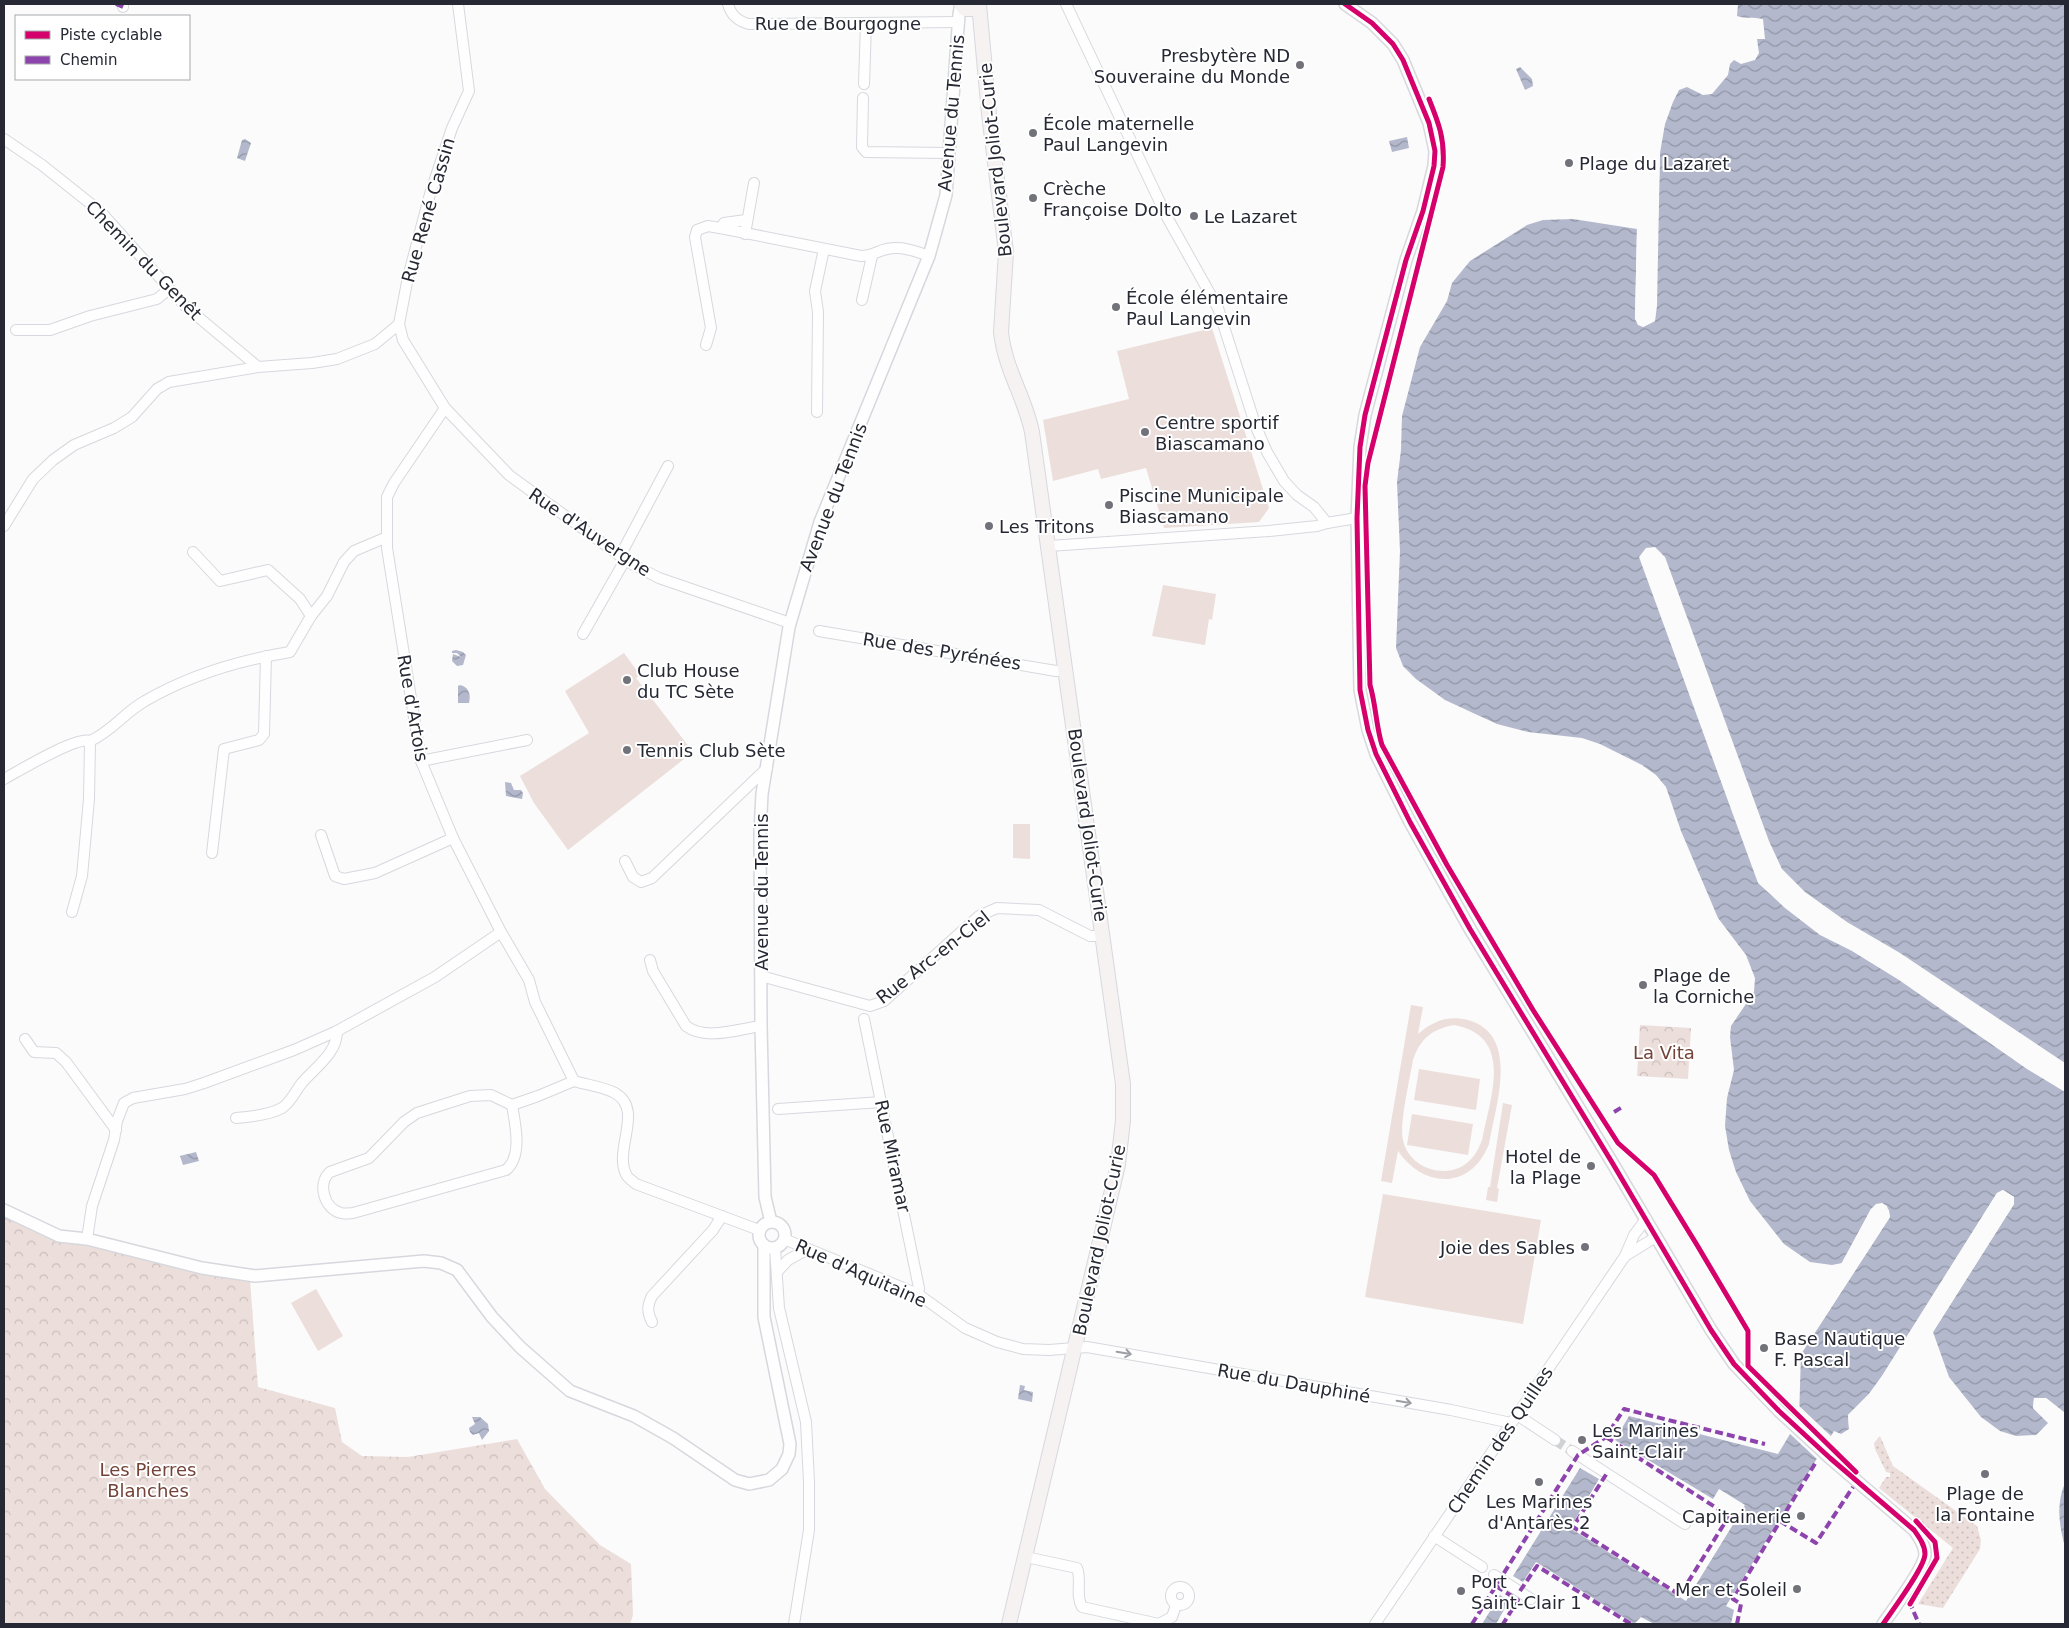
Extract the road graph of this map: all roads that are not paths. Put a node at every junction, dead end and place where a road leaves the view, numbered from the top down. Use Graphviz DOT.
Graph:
graph roads {
  1 [pos="458,4"];
  2 [pos="728,4"];
  3 [pos="1066,4"];
  4 [pos="1347,4"];
  5 [pos="970,6"];
  6 [pos="959,22"];
  7 [pos="866,24"];
  8 [pos="864,84"];
  9 [pos="863,98"];
  10 [pos="4,138"];
  11 [pos="948,153"];
  12 [pos="754,183"];
  13 [pos="746,220"];
  14 [pos="720,228"];
  15 [pos="745,234"];
  16 [pos="824,249"];
  17 [pos="872,256"];
  18 [pos="929,256"];
  19 [pos="169,289"];
  20 [pos="862,300"];
  21 [pos="399,324"];
  22 [pos="16,330"];
  23 [pos="706,346"];
  24 [pos="258,367"];
  25 [pos="445,408"];
  26 [pos="817,412"];
  27 [pos="668,466"];
  28 [pos="1357,518"];
  29 [pos="1327,522"];
  30 [pos="4,526"];
  31 [pos="387,537"];
  32 [pos="1049,546"];
  33 [pos="193,552"];
  34 [pos="623,558"];
  35 [pos="311,616"];
  36 [pos="790,623"];
  37 [pos="819,631"];
  38 [pos="583,634"];
  39 [pos="266,656"];
  40 [pos="1066,670"];
  41 [pos="527,740"];
  42 [pos="90,742"];
  43 [pos="421,761"];
  44 [pos="767,768"];
  45 [pos="4,779"];
  46 [pos="321,835"];
  47 [pos="453,838"];
  48 [pos="212,853"];
  49 [pos="625,861"];
  50 [pos="72,912"];
  51 [pos="501,932"];
  52 [pos="1103,936"];
  53 [pos="650,960"];
  54 [pos="760,976"];
  55 [pos="864,1019"];
  56 [pos="761,1026"];
  57 [pos="338,1030"];
  58 [pos="25,1039"];
  59 [pos="574,1082"];
  60 [pos="882,1102"];
  61 [pos="512,1105"];
  62 [pos="778,1109"];
  63 [pos="236,1118"];
  64 [pos="116,1130"];
  65 [pos="4,1210"];
  66 [pos="722,1216"];
  67 [pos="1646,1220"];
  68 [pos="771,1222"];
  69 [pos="759,1230"];
  70 [pos="1656,1237"];
  71 [pos="87,1239"];
  72 [pos="784,1239"];
  73 [pos="769,1247"];
  74 [pos="808,1249"];
  75 [pos="1625,1256"];
  76 [pos="777,1272"];
  77 [pos="918,1294"];
  78 [pos="652,1322"];
  79 [pos="1076,1347"];
  80 [pos="1514,1419"];
  81 [pos="1555,1440"];
  82 [pos="1572,1451"];
  83 [pos="1685,1524"];
  84 [pos="1434,1536"];
  85 [pos="1026,1557"];
  86 [pos="1482,1567"];
  87 [pos="1494,1575"];
  88 [pos="1531,1599"];
  89 [pos="1176,1605"];
  90 [pos="794,1624"];
  91 [pos="1009,1624"];
  92 [pos="1376,1624"];
  93 [pos="1883,1624"];
  1 -- 21 [label="street, Rue René Cassin"];
  2 -- 7 [label="street, Rue de Bourgogne"];
  3 -- 29 [label="street"];
  4 -- 28 [label="street"];
  5 -- 6 [label="street, Avenue du Tennis"];
  5 -- 32 [label="main road, Boulevard Joliot-Curie"];
  6 -- 7 [label="street, Rue de Bourgogne"];
  6 -- 11 [label="street, Avenue du Tennis"];
  7 -- 8 [label="street"];
  9 -- 11 [label="street"];
  10 -- 19 [label="street, Chemin du Genêt"];
  11 -- 18 [label="street, Avenue du Tennis"];
  12 -- 13 [label="street"];
  13 -- 14 [label="street"];
  13 -- 15 [label="street"];
  14 -- 15 [label="street"];
  14 -- 23 [label="street"];
  15 -- 16 [label="street"];
  16 -- 17 [label="street"];
  16 -- 26 [label="street"];
  17 -- 18 [label="street"];
  17 -- 20 [label="street"];
  18 -- 36 [label="street, Avenue du Tennis"];
  19 -- 22 [label="street"];
  19 -- 24 [label="street, Chemin du Genêt"];
  21 -- 24 [label="street"];
  21 -- 25 [label="street"];
  24 -- 30 [label="street"];
  25 -- 31 [label="street, Rue d'Artois"];
  25 -- 34 [label="street, Rue d'Auvergne"];
  27 -- 34 [label="street"];
  28 -- 29 [label="street"];
  28 -- 67 [label="street"];
  29 -- 32 [label="street"];
  31 -- 35 [label="street"];
  31 -- 43 [label="street, Rue d'Artois"];
  32 -- 40 [label="main road, Boulevard Joliot-Curie"];
  33 -- 35 [label="street"];
  34 -- 36 [label="street, Rue d'Auvergne"];
  34 -- 38 [label="street"];
  35 -- 39 [label="street"];
  36 -- 44 [label="street, Avenue du Tennis"];
  37 -- 40 [label="street, Rue des Pyrénées"];
  39 -- 42 [label="street"];
  39 -- 48 [label="street"];
  40 -- 52 [label="main road, Boulevard Joliot-Curie"];
  41 -- 43 [label="street"];
  42 -- 45 [label="street"];
  42 -- 50 [label="street"];
  43 -- 47 [label="street, Rue d'Artois"];
  44 -- 49 [label="street"];
  44 -- 54 [label="street, Avenue du Tennis"];
  46 -- 47 [label="street"];
  47 -- 51 [label="street, Rue d'Artois"];
  51 -- 57 [label="street"];
  51 -- 59 [label="street, Rue d'Artois"];
  52 -- 54 [label="street, Rue Arc-en-Ciel"];
  52 -- 79 [label="main road, Boulevard Joliot-Curie"];
  53 -- 56 [label="street"];
  54 -- 56 [label="street, Avenue du Tennis"];
  55 -- 60 [label="street, Rue Miramar"];
  56 -- 68 [label="street, Avenue du Tennis"];
  57 -- 63 [label="street"];
  57 -- 64 [label="street"];
  58 -- 64 [label="street"];
  59 -- 61 [label="street"];
  59 -- 66 [label="street"];
  60 -- 62 [label="street"];
  60 -- 77 [label="street, Rue Miramar"];
  61 -- 61 [label="street"];
  64 -- 71 [label="street"];
  65 -- 71 [label="street"];
  66 -- 69 [label="street"];
  66 -- 78 [label="street"];
  67 -- 70 [label="street"];
  67 -- 75 [label="street, Chemin des Quilles"];
  68 -- 69 [label="street"];
  68 -- 72 [label="street"];
  69 -- 73 [label="street"];
  70 -- 75 [label="street, Chemin des Quilles"];
  70 -- 93 [label="street"];
  71 -- 73 [label="street"];
  72 -- 73 [label="street"];
  72 -- 74 [label="street, Rue d'Aquitaine"];
  73 -- 76 [label="street"];
  74 -- 76 [label="street"];
  74 -- 77 [label="street, Rue d'Aquitaine"];
  75 -- 80 [label="street, Chemin des Quilles"];
  76 -- 90 [label="street"];
  77 -- 79 [label="street, Rue d'Aquitaine"];
  79 -- 80 [label="street, Rue du Dauphiné, one-way"];
  79 -- 85 [label="main road, Boulevard Joliot-Curie"];
  80 -- 81 [label="street"];
  80 -- 84 [label="street, Chemin des Quilles"];
  82 -- 83 [label="street"];
  84 -- 86 [label="street"];
  84 -- 92 [label="street, Chemin des Quilles"];
  85 -- 89 [label="street"];
  85 -- 91 [label="main road, Boulevard Joliot-Curie"];
  87 -- 88 [label="street"];
}
